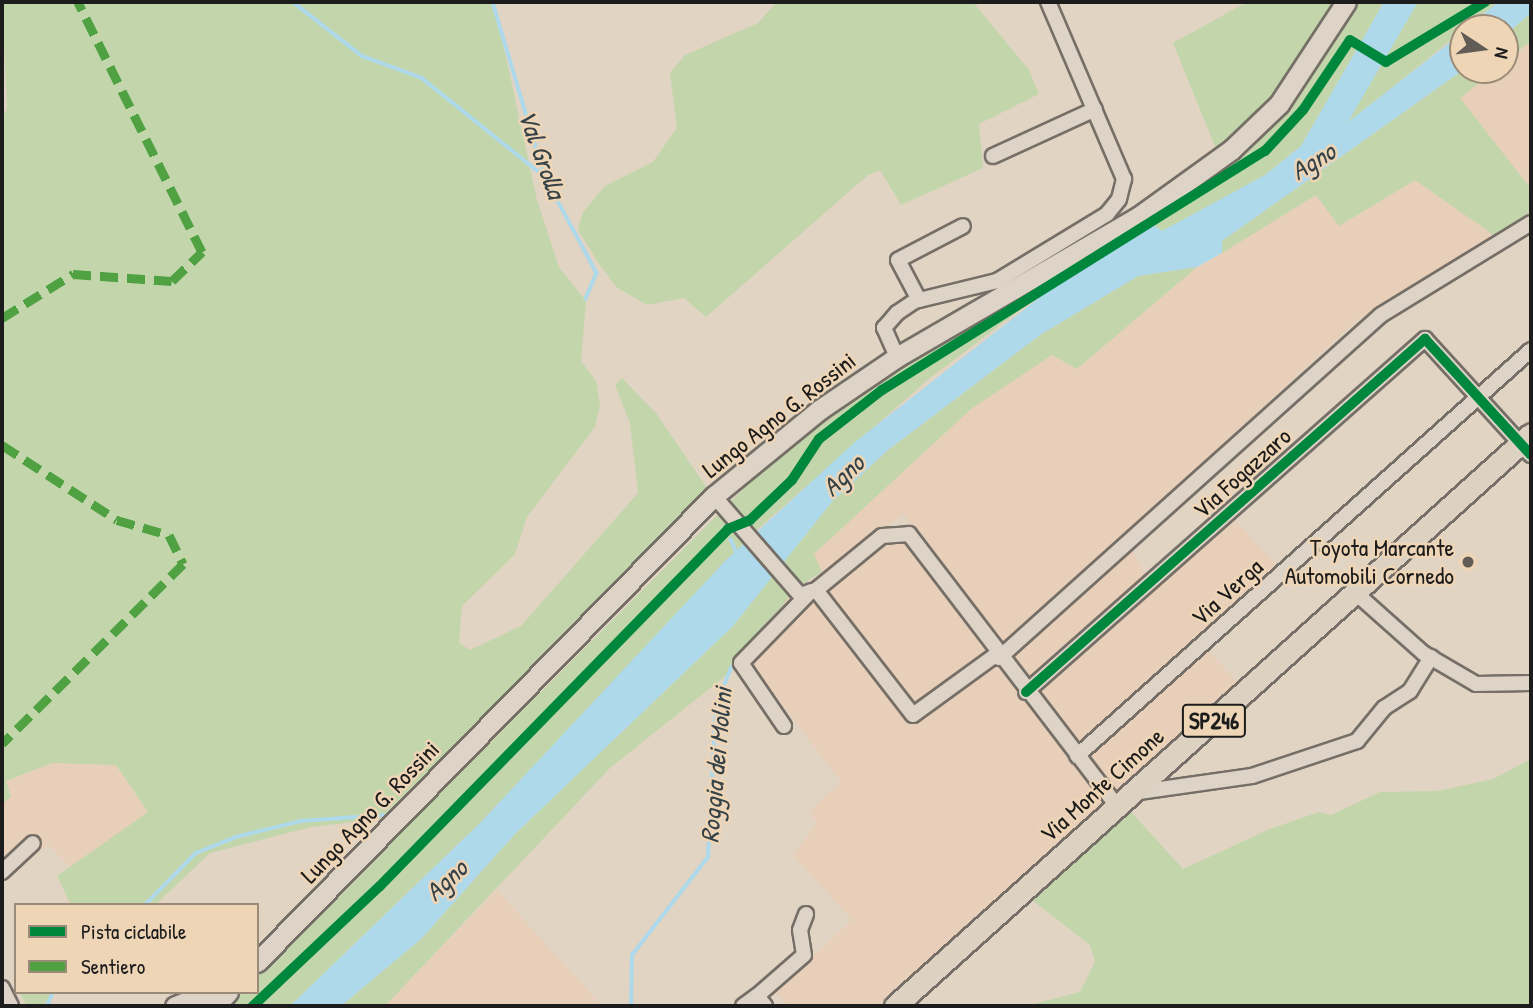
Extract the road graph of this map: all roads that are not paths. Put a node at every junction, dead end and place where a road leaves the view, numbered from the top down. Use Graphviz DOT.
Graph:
graph roads {
  1 [pos="1048,2"];
  2 [pos="1346,2"];
  3 [pos="1095,109"];
  4 [pos="993,156"];
  5 [pos="1531,223"];
  6 [pos="963,226"];
  7 [pos="919,300"];
  8 [pos="1531,350"];
  9 [pos="897,357"];
  10 [pos="1480,397"];
  11 [pos="1528,444"];
  12 [pos="714,496"];
  13 [pos="813,591"];
  14 [pos="1358,595"];
  15 [pos="998,656"];
  16 [pos="1431,657"];
  17 [pos="1531,683"];
  18 [pos="1026,692"];
  19 [pos="784,726"];
  20 [pos="1077,756"];
  21 [pos="1124,800"];
  22 [pos="33,843"];
  23 [pos="2,872"];
  24 [pos="806,914"];
  25 [pos="259,960"];
  26 [pos="2,988"];
  27 [pos="206,994"];
  28 [pos="761,1001"];
  29 [pos="11,1006"];
  30 [pos="175,1006"];
  31 [pos="743,1006"];
  32 [pos="895,1006"];
  1 -- 3 [label="street"];
  2 -- 9 [label="main road, Lungo Agno G. Rossini"];
  3 -- 4 [label="street"];
  3 -- 7 [label="street"];
  5 -- 15 [label="street, Via Fogazzaro"];
  6 -- 7 [label="street"];
  7 -- 9 [label="street"];
  8 -- 10 [label="street, Via Verga"];
  9 -- 12 [label="main road, Lungo Agno G. Rossini"];
  10 -- 11 [label="street"];
  10 -- 18 [label="street, Via Fogazzaro"];
  10 -- 20 [label="street, Via Verga"];
  11 -- 14 [label="main road, Via Monte Cimone / SP246"];
  12 -- 13 [label="street"];
  12 -- 25 [label="main road, Lungo Agno G. Rossini"];
  13 -- 15 [label="street, Via Fogazzaro"];
  13 -- 15 [label="street"];
  13 -- 19 [label="street"];
  14 -- 16 [label="street"];
  14 -- 21 [label="main road, Via Monte Cimone / SP246"];
  15 -- 18 [label="street"];
  16 -- 17 [label="street"];
  16 -- 21 [label="street"];
  18 -- 20 [label="street"];
  20 -- 21 [label="street"];
  21 -- 32 [label="main road, Via Monte Cimone / SP246"];
  22 -- 23 [label="street"];
  24 -- 28 [label="street"];
  26 -- 29 [label="street"];
  27 -- 30 [label="main road"];
  28 -- 31 [label="street"];
}
